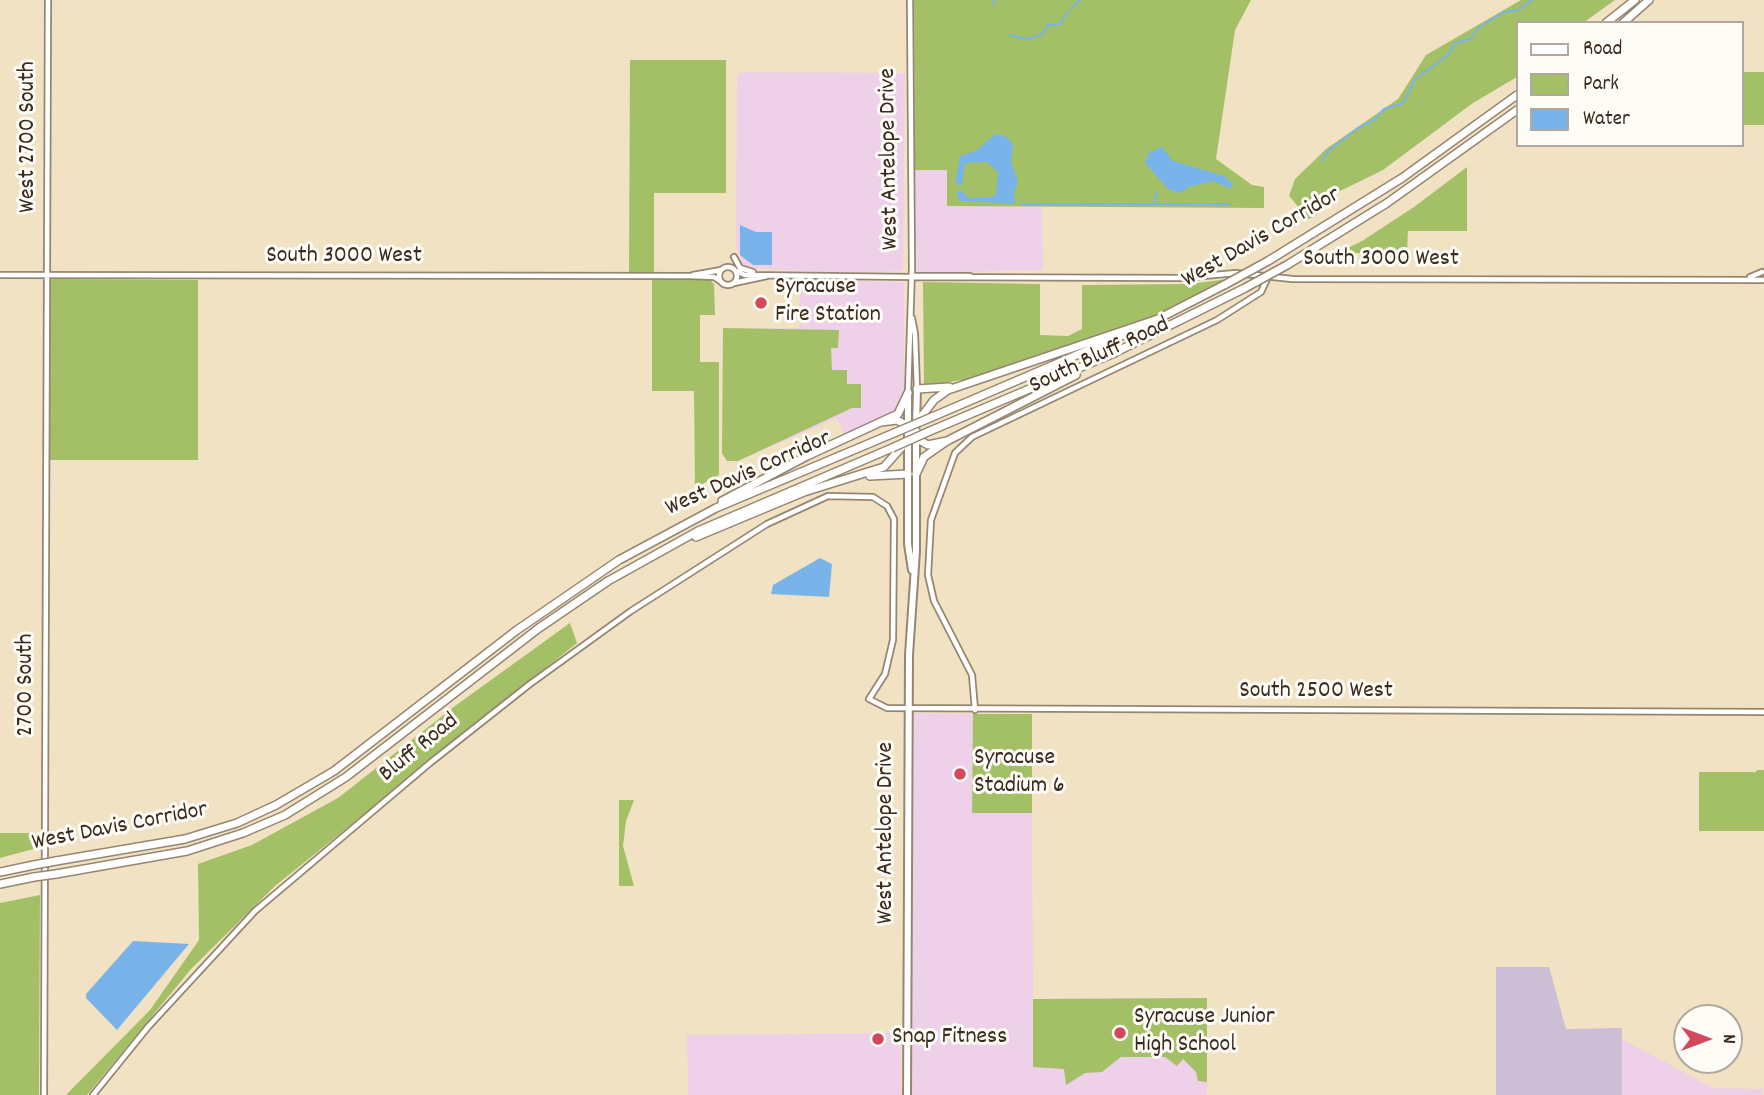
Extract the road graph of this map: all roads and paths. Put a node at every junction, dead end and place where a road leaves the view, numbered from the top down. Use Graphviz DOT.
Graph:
graph roads {
  1 [pos="48,0"];
  2 [pos="910,0"];
  3 [pos="1635,0"];
  4 [pos="1648,0"];
  5 [pos="1609,21"];
  6 [pos="1625,21"];
  7 [pos="1516,96"];
  8 [pos="1516,111"];
  9 [pos="734,257"];
  10 [pos="721,270"];
  11 [pos="1763,270"];
  12 [pos="736,271"];
  13 [pos="761,274"];
  14 [pos="0,275"];
  15 [pos="47,275"];
  16 [pos="767,275"];
  17 [pos="689,276"];
  18 [pos="1268,276"];
  19 [pos="912,277"];
  20 [pos="1748,278"];
  21 [pos="1764,280"];
  22 [pos="720,281"];
  23 [pos="734,283"];
  24 [pos="911,318"];
  25 [pos="1158,319"];
  26 [pos="1161,331"];
  27 [pos="960,385"];
  28 [pos="917,389"];
  29 [pos="908,393"];
  30 [pos="881,422"];
  31 [pos="912,432"];
  32 [pos="947,441"];
  33 [pos="912,474"];
  34 [pos="845,480"];
  35 [pos="823,497"];
  36 [pos="658,538"];
  37 [pos="660,551"];
  38 [pos="908,709"];
  39 [pos="975,710"];
  40 [pos="1764,712"];
  41 [pos="0,872"];
  42 [pos="0,884"];
  43 [pos="44,1095"];
  44 [pos="93,1095"];
  45 [pos="907,1095"];
  1 -- 15 [label="street, West 2700 South"];
  2 -- 19 [label="street, West Antelope Drive"];
  3 -- 5 [label="highway"];
  4 -- 6 [label="highway"];
  7 -- 25 [label="highway, West Davis Corridor, bridge"];
  8 -- 26 [label="highway, West Davis Corridor, bridge"];
  9 -- 13 [label="street"];
  10 -- 12 [label="street"];
  10 -- 17 [label="street, South 3000 West"];
  10 -- 22 [label="street"];
  11 -- 20 [label="street, South 3000 West"];
  11 -- 21 [label="street"];
  12 -- 13 [label="street, South 3000 West"];
  12 -- 23 [label="street"];
  13 -- 16 [label="street, South 3000 West"];
  14 -- 15 [label="street, South 3000 West"];
  15 -- 17 [label="street, South 3000 West"];
  15 -- 43 [label="street, 2700 South"];
  16 -- 19 [label="street, South 3000 West"];
  16 -- 23 [label="street, South 3000 West"];
  17 -- 22 [label="street, South 3000 West"];
  18 -- 19 [label="street, South 3000 West"];
  18 -- 20 [label="street, South 3000 West"];
  18 -- 39 [label="street, South Bluff Road"];
  19 -- 24 [label="street, West Antelope Drive"];
  20 -- 21 [label="street, South 3000 West"];
  22 -- 23 [label="street"];
  24 -- 28 [label="street, West Antelope Drive"];
  24 -- 29 [label="street, West Antelope Drive"];
  25 -- 27 [label="highway"];
  25 -- 36 [label="highway, West Davis Corridor, bridge"];
  26 -- 32 [label="highway"];
  26 -- 37 [label="highway, West Davis Corridor, bridge"];
  27 -- 28 [label="highway"];
  27 -- 31 [label="highway"];
  28 -- 31 [label="main road, West Antelope Drive"];
  29 -- 30 [label="highway"];
  29 -- 31 [label="main road, West Antelope Drive"];
  30 -- 31 [label="highway"];
  30 -- 36 [label="highway"];
  31 -- 32 [label="highway"];
  31 -- 33 [label="main road, West Antelope Drive"];
  31 -- 34 [label="highway"];
  32 -- 33 [label="highway"];
  33 -- 34 [label="highway"];
  33 -- 38 [label="main road, West Antelope Drive"];
  34 -- 37 [label="highway"];
  35 -- 38 [label="street, South 2500 West"];
  35 -- 44 [label="street, Bluff Road"];
  36 -- 41 [label="highway, West Davis Corridor, bridge"];
  37 -- 42 [label="highway, West Davis Corridor, bridge"];
  38 -- 39 [label="street, South 2500 West"];
  38 -- 45 [label="main road, West Antelope Drive"];
  39 -- 40 [label="street, South 2500 West"];
}
